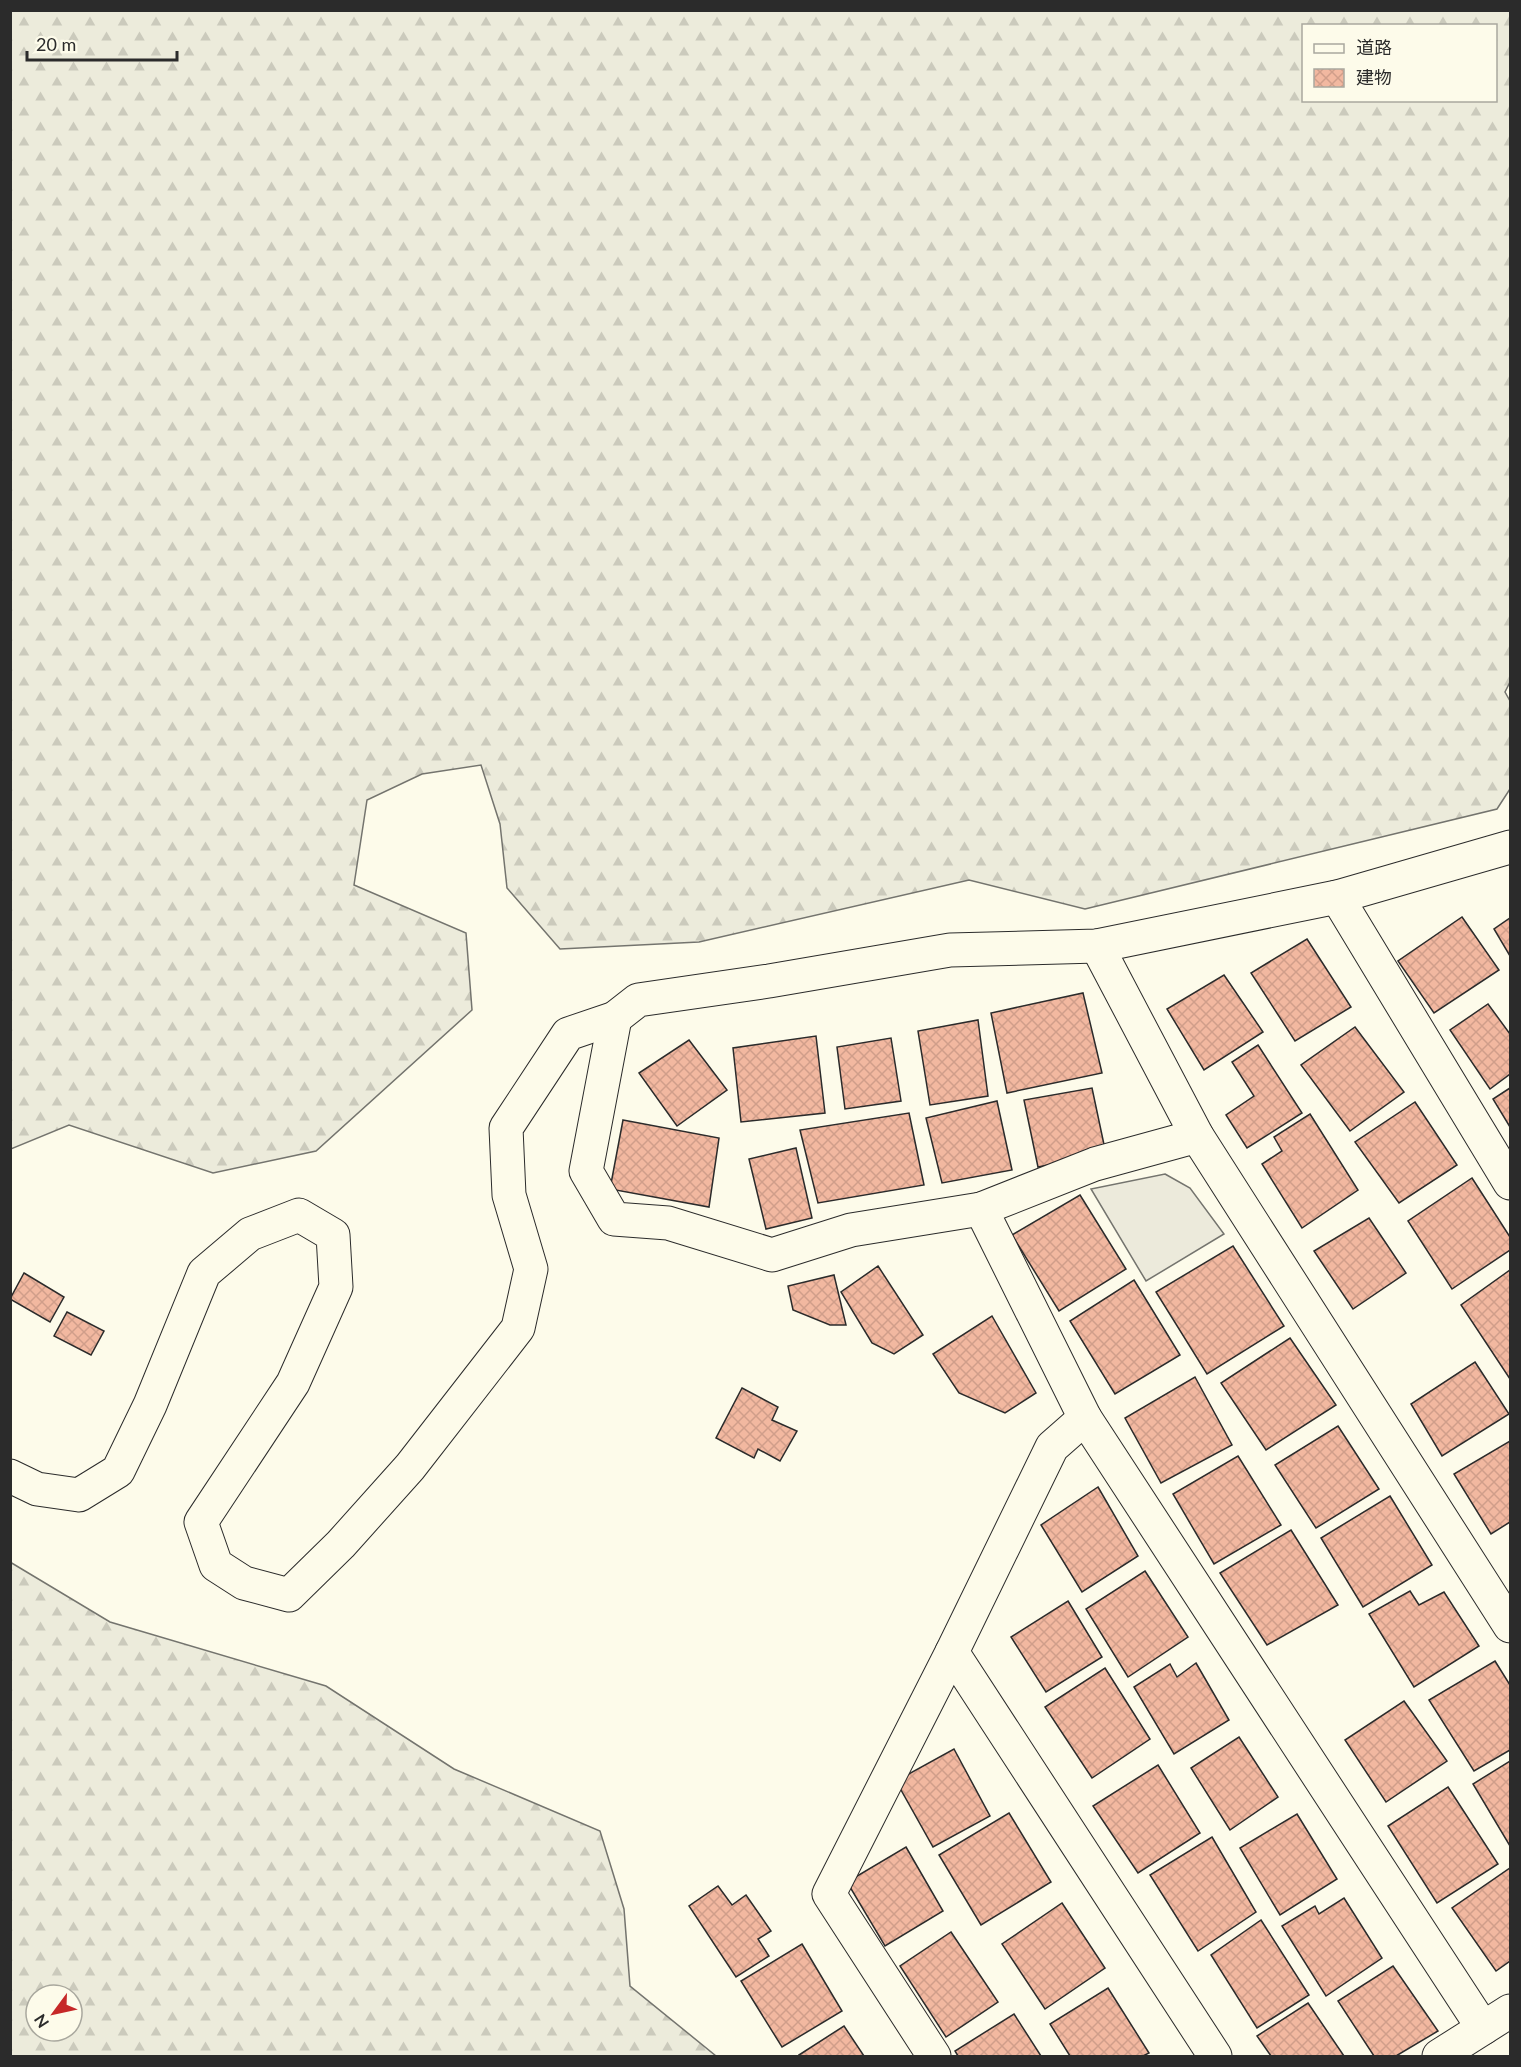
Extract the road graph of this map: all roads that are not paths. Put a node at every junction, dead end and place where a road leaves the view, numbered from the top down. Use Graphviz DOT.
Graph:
graph roads {
  1 [pos="1510,847"];
  2 [pos="1337,897"];
  3 [pos="1097,946"];
  4 [pos="615,1018"];
  5 [pos="1197,1136"];
  6 [pos="1510,1183"];
  7 [pos="981,1209"];
  8 [pos="1085,1418"];
  9 [pos="10,1476"];
  10 [pos="1510,1626"];
  11 [pos="952,1652"];
  12 [pos="1510,2011"];
  13 [pos="1483,2028"];
  14 [pos="934,2056"];
  15 [pos="1215,2056"];
  16 [pos="1438,2056"];
  1 -- 2 [label="street"];
  2 -- 3 [label="street"];
  2 -- 6 [label="street"];
  3 -- 4 [label="street"];
  3 -- 5 [label="street"];
  4 -- 7 [label="street"];
  4 -- 9 [label="street"];
  5 -- 7 [label="street"];
  5 -- 10 [label="street"];
  7 -- 8 [label="street"];
  8 -- 11 [label="street"];
  8 -- 13 [label="street"];
  11 -- 14 [label="street"];
  11 -- 15 [label="street"];
  12 -- 13 [label="street"];
  13 -- 16 [label="street"];
}
